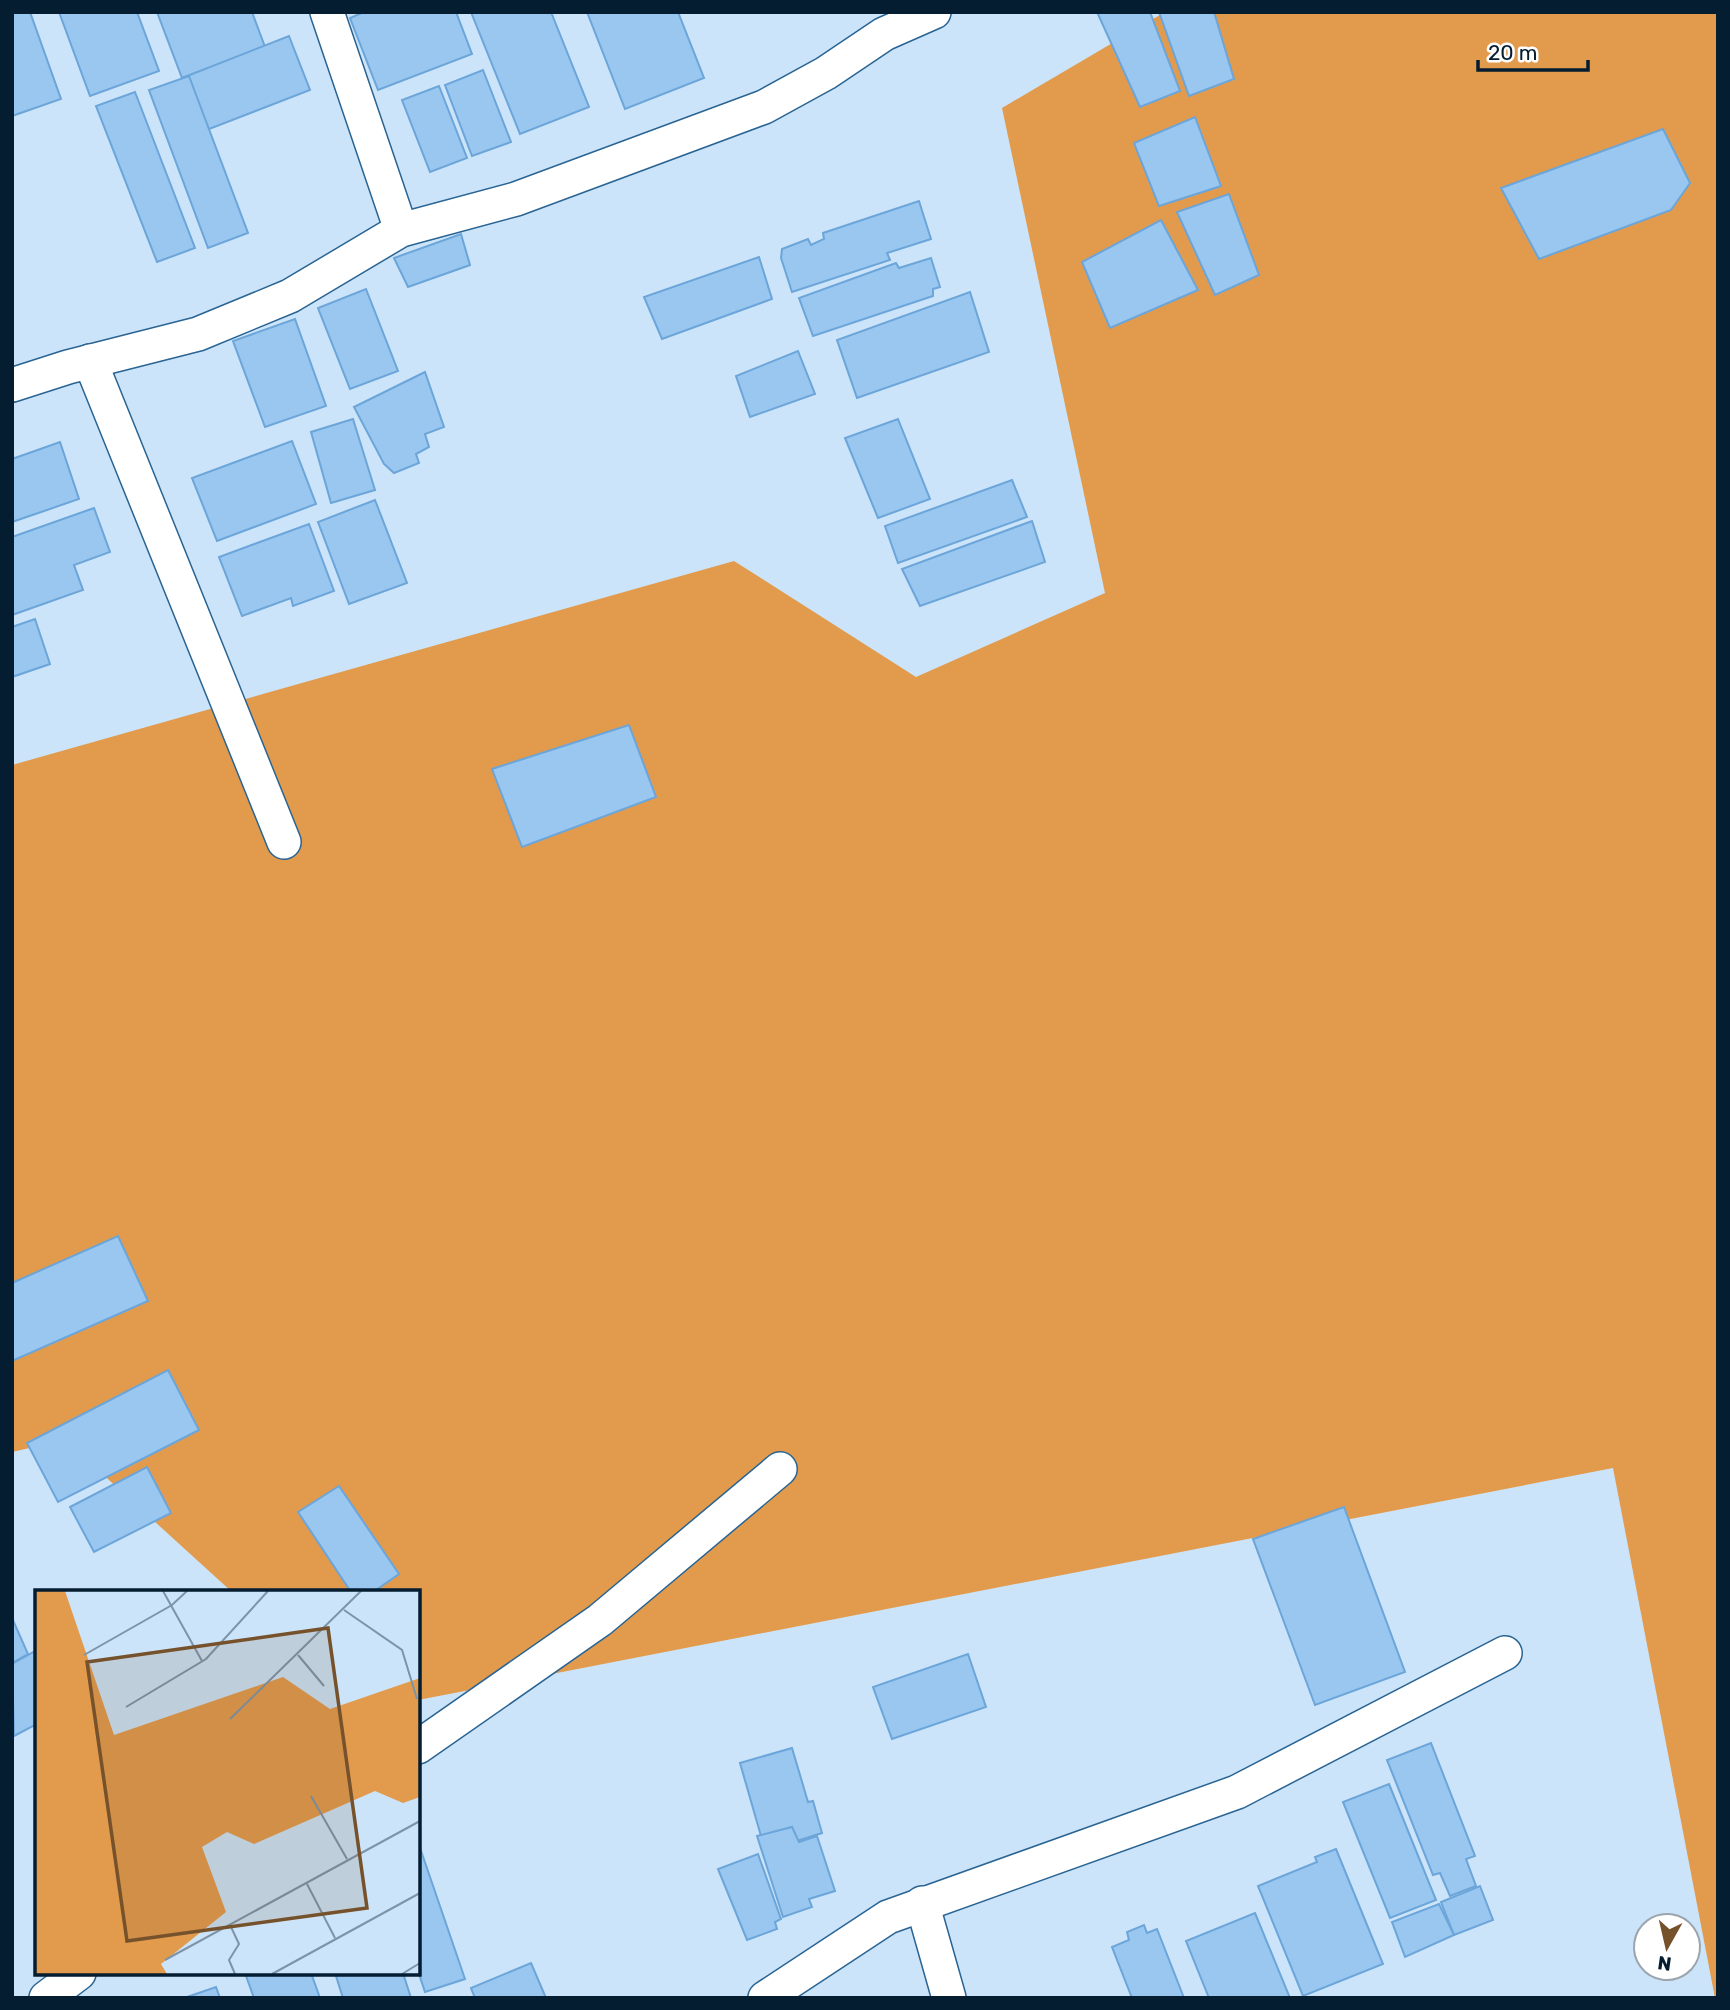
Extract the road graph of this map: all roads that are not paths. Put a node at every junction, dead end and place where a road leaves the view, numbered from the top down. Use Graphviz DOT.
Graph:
graph roads {
  1 [pos="327,12"];
  2 [pos="934,12"];
  3 [pos="401,230"];
  4 [pos="90,362"];
  5 [pos="12,385"];
  6 [pos="284,842"];
  7 [pos="780,1469"];
  8 [pos="1505,1653"];
  9 [pos="420,1745"];
  10 [pos="922,1903"];
  11 [pos="76,1975"];
  12 [pos="46,1998"];
  13 [pos="765,1998"];
  14 [pos="949,1998"];
  1 -- 3 [label="street"];
  2 -- 3 [label="street"];
  3 -- 4 [label="street"];
  4 -- 5 [label="street"];
  4 -- 6 [label="street"];
  7 -- 9 [label="street"];
  8 -- 10 [label="street"];
  10 -- 13 [label="street"];
  10 -- 14 [label="street"];
  11 -- 12 [label="street"];
}
